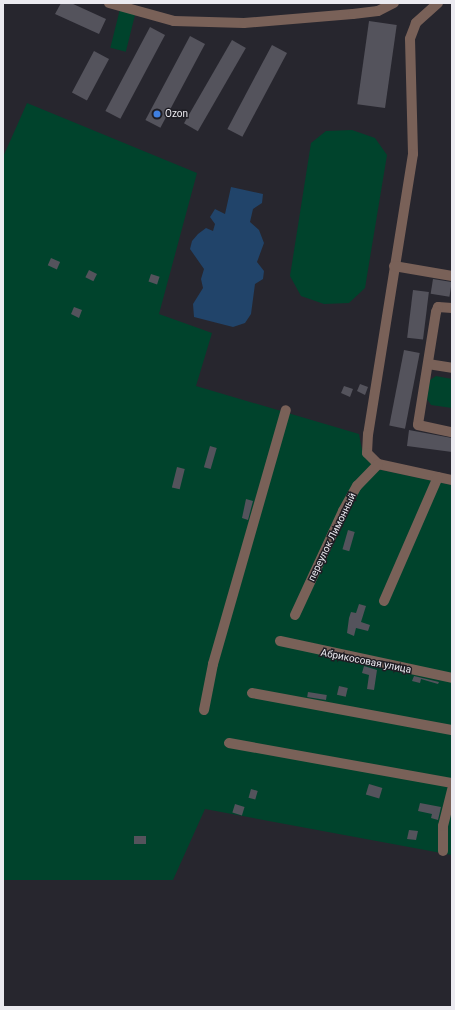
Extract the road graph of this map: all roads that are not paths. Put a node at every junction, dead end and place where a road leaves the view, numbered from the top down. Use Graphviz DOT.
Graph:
graph roads {
  1 [pos="109,3"];
  2 [pos="394,3"];
  3 [pos="438,3"];
  4 [pos="394,266"];
  5 [pos="452,276"];
  6 [pos="452,308"];
  7 [pos="428,364"];
  8 [pos="452,368"];
  9 [pos="286,410"];
  10 [pos="452,432"];
  11 [pos="378,464"];
  12 [pos="438,477"];
  13 [pos="452,480"];
  14 [pos="384,601"];
  15 [pos="295,615"];
  16 [pos="280,641"];
  17 [pos="452,678"];
  18 [pos="252,693"];
  19 [pos="204,710"];
  20 [pos="452,730"];
  21 [pos="229,742"];
  22 [pos="452,783"];
  23 [pos="452,789"];
  24 [pos="443,851"];
  1 -- 2 [label="street"];
  3 -- 4 [label="street"];
  4 -- 5 [label="street"];
  4 -- 11 [label="street"];
  6 -- 7 [label="street"];
  7 -- 8 [label="street"];
  7 -- 10 [label="street"];
  9 -- 19 [label="street"];
  11 -- 12 [label="street"];
  11 -- 15 [label="street, переулок Лимонный"];
  12 -- 13 [label="street"];
  12 -- 14 [label="street"];
  16 -- 17 [label="street, Абрикосовая улица"];
  18 -- 20 [label="street"];
  21 -- 22 [label="street"];
  23 -- 24 [label="street"];
}
